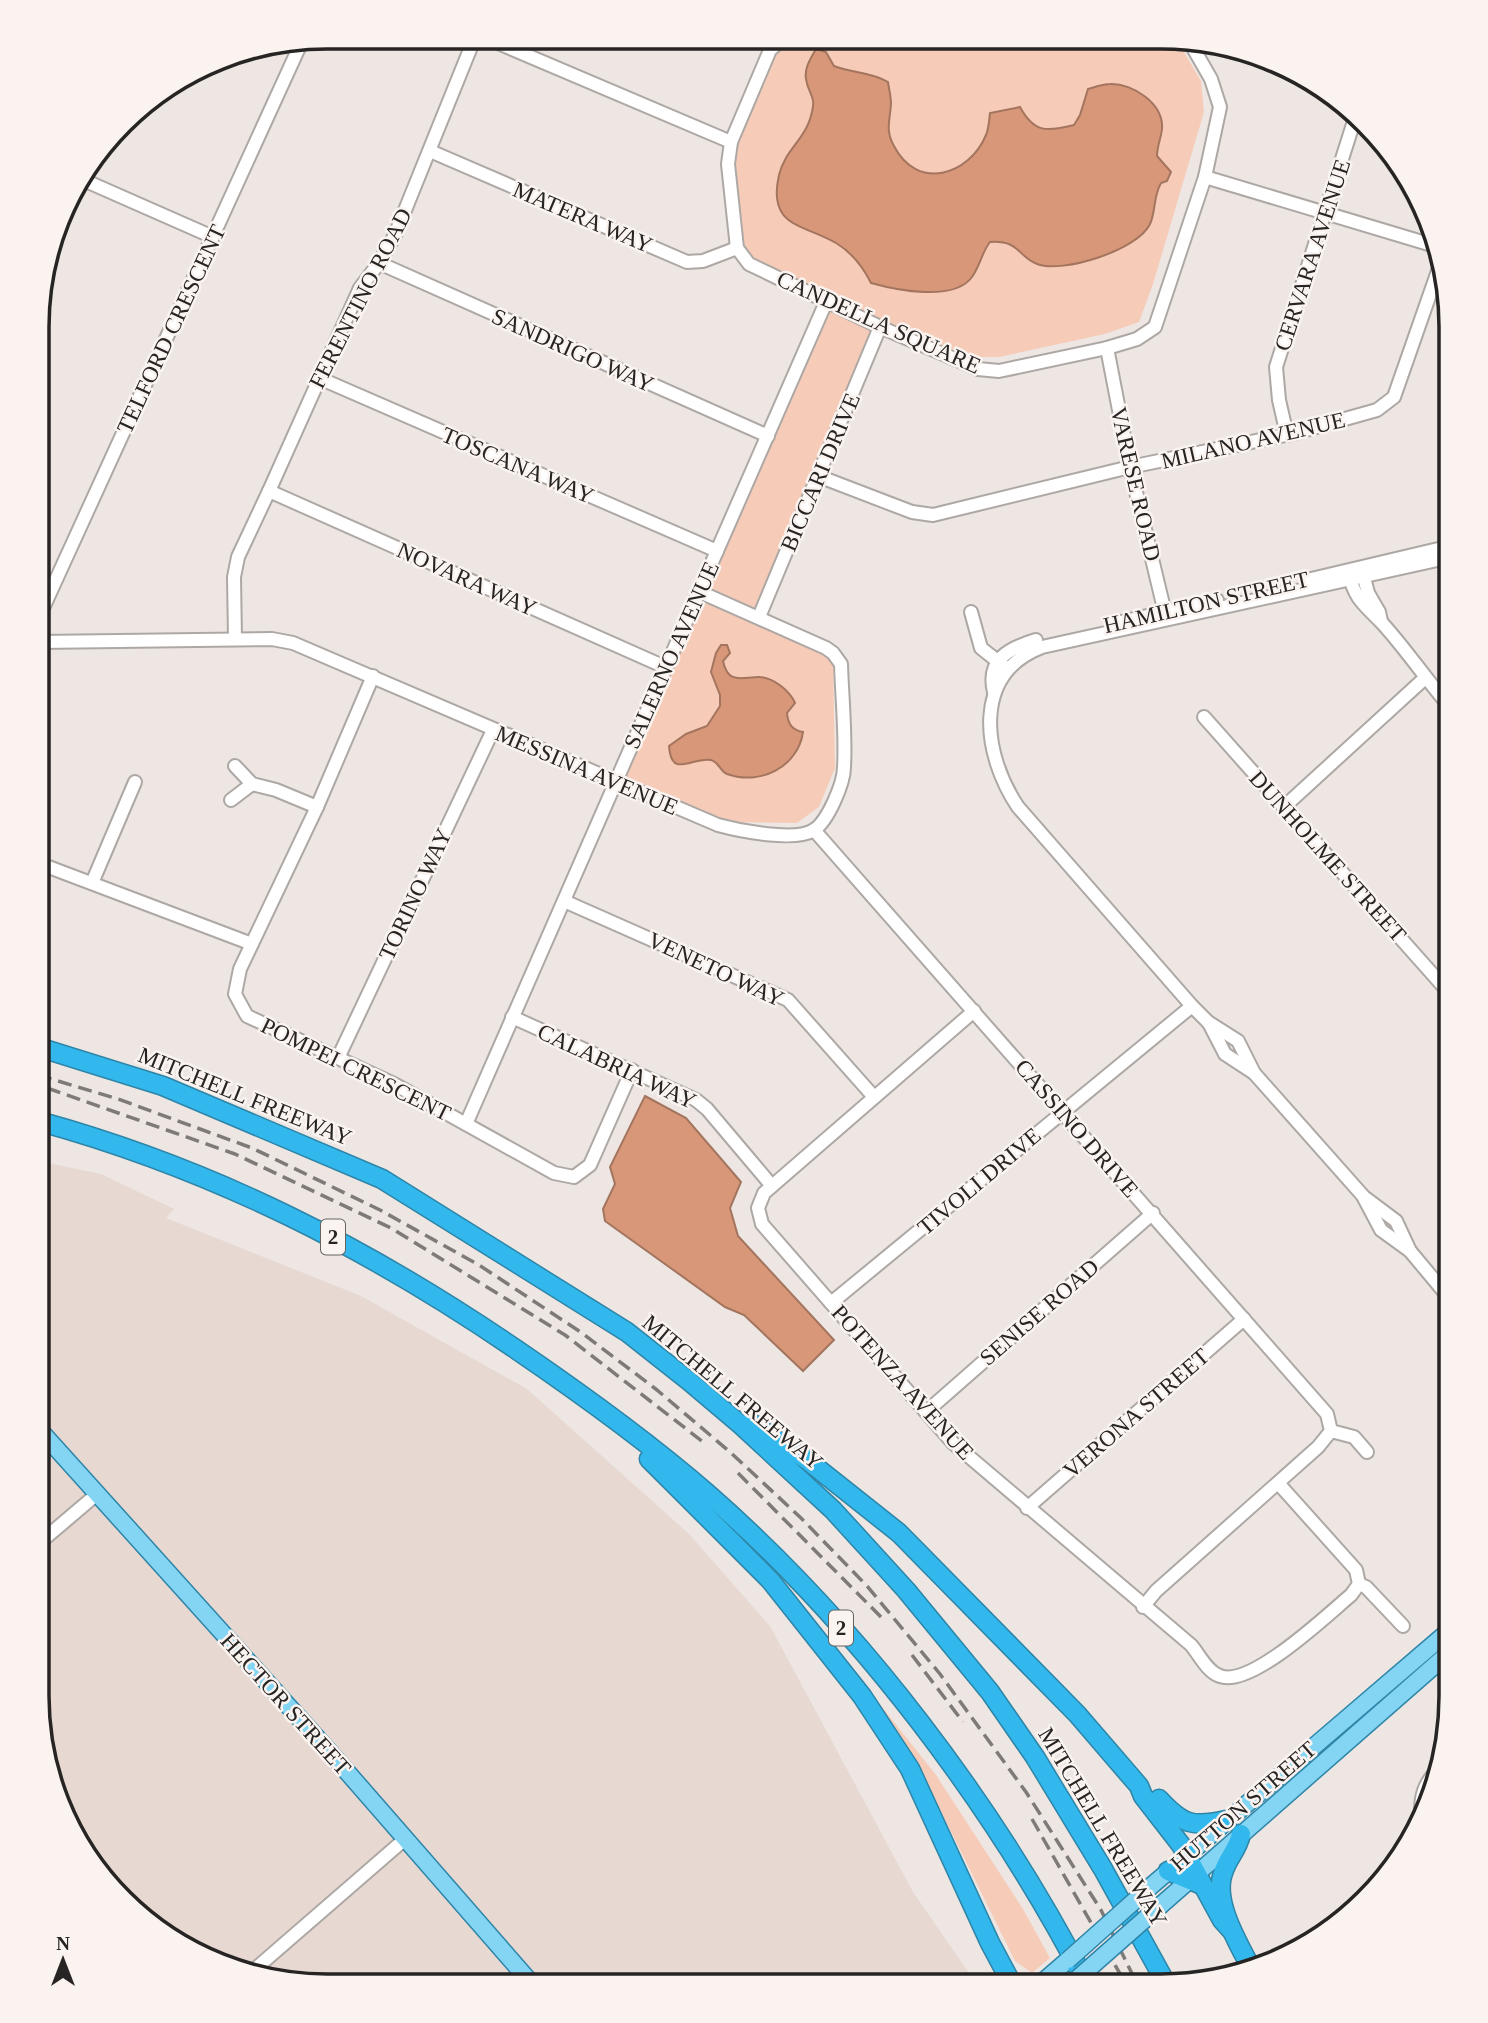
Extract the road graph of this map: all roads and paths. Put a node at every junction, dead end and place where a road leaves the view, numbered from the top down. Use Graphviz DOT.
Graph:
graph roads {
  1 [pos="470,49"];
  2 [pos="512,49"];
  3 [pos="771,49"];
  4 [pos="298,51"];
  5 [pos="1195,51"];
  6 [pos="1353,125"];
  7 [pos="731,142"];
  8 [pos="430,151"];
  9 [pos="1205,177"];
  10 [pos="90,183"];
  11 [pos="1325,212"];
  12 [pos="213,237"];
  13 [pos="1426,243"];
  14 [pos="737,248"];
  15 [pos="379,264"];
  16 [pos="1435,279"];
  17 [pos="826,302"];
  18 [pos="880,327"];
  19 [pos="1107,348"];
  20 [pos="319,379"];
  21 [pos="1287,435"];
  22 [pos="768,436"];
  23 [pos="1130,467"];
  24 [pos="818,476"];
  25 [pos="270,491"];
  26 [pos="1439,549"];
  27 [pos="717,551"];
  28 [pos="1439,559"];
  29 [pos="1356,573"];
  30 [pos="700,592"];
  31 [pos="49,595"];
  32 [pos="971,612"];
  33 [pos="1166,616"];
  34 [pos="759,617"];
  35 [pos="235,639"];
  36 [pos="49,642"];
  37 [pos="1003,666"];
  38 [pos="665,667"];
  39 [pos="373,676"];
  40 [pos="1425,678"];
  41 [pos="1439,695"];
  42 [pos="1204,717"];
  43 [pos="493,730"];
  44 [pos="235,766"];
  45 [pos="135,782"];
  46 [pos="615,782"];
  47 [pos="252,784"];
  48 [pos="231,800"];
  49 [pos="1285,806"];
  50 [pos="317,807"];
  51 [pos="814,830"];
  52 [pos="49,867"];
  53 [pos="92,883"];
  54 [pos="564,901"];
  55 [pos="252,944"];
  56 [pos="1439,981"];
  57 [pos="1192,1006"];
  58 [pos="974,1011"];
  59 [pos="512,1017"];
  60 [pos="49,1050"];
  61 [pos="338,1058"];
  62 [pos="632,1070"];
  63 [pos="874,1097"];
  64 [pos="1063,1111"];
  65 [pos="466,1124"];
  66 [pos="49,1125"];
  67 [pos="772,1186"];
  68 [pos="1153,1213"];
  69 [pos="1439,1286"];
  70 [pos="831,1303"];
  71 [pos="1244,1319"];
  72 [pos="689,1381"];
  73 [pos="600,1409"];
  74 [pos="926,1412"];
  75 [pos="1331,1431"];
  76 [pos="49,1440"];
  77 [pos="1367,1452"];
  78 [pos="1278,1483"];
  79 [pos="97,1494"];
  80 [pos="1027,1508"];
  81 [pos="49,1535"];
  82 [pos="1359,1584"];
  83 [pos="1143,1606"];
  84 [pos="1403,1626"];
  85 [pos="1439,1639"];
  86 [pos="1439,1661"];
  87 [pos="1139,1786"];
  88 [pos="1226,1820"];
  89 [pos="1241,1834"];
  90 [pos="405,1839"];
  91 [pos="1186,1856"];
  92 [pos="1168,1871"];
  93 [pos="1191,1881"];
  94 [pos="1231,1930"];
  95 [pos="990,1942"];
  96 [pos="1247,1960"];
  97 [pos="259,1966"];
  98 [pos="522,1974"];
  99 [pos="994,1974"];
  100 [pos="1007,1974"];
  101 [pos="1051,1974"];
  102 [pos="1081,1974"];
  103 [pos="1083,1974"];
  104 [pos="1161,1974"];
  1 -- 8 [label="street, FERENTINO ROAD"];
  2 -- 7 [label="street"];
  3 -- 7 [label="street"];
  4 -- 12 [label="street, TELFORD CRESCENT"];
  5 -- 9 [label="street, CANDELLA SQUARE"];
  6 -- 11 [label="street, CERVARA AVENUE"];
  7 -- 14 [label="street"];
  8 -- 14 [label="street, MATERA WAY"];
  8 -- 15 [label="street, FERENTINO ROAD"];
  9 -- 11 [label="street"];
  9 -- 19 [label="street, CANDELLA SQUARE"];
  10 -- 12 [label="street"];
  11 -- 13 [label="street"];
  11 -- 21 [label="street, CERVARA AVENUE"];
  12 -- 31 [label="street, TELFORD CRESCENT"];
  14 -- 17 [label="street, CANDELLA SQUARE"];
  15 -- 20 [label="street, FERENTINO ROAD"];
  15 -- 22 [label="street, SANDRIGO WAY"];
  16 -- 21 [label="street, MILANO AVENUE"];
  17 -- 18 [label="street, CANDELLA SQUARE"];
  17 -- 22 [label="street, SALERNO AVENUE"];
  18 -- 19 [label="street, CANDELLA SQUARE"];
  18 -- 24 [label="street, BICCARI DRIVE"];
  19 -- 23 [label="street, VARESE ROAD"];
  20 -- 25 [label="street, FERENTINO ROAD"];
  20 -- 27 [label="street, TOSCANA WAY"];
  21 -- 23 [label="street, MILANO AVENUE"];
  22 -- 27 [label="street, SALERNO AVENUE"];
  23 -- 24 [label="street, MILANO AVENUE"];
  23 -- 33 [label="street, VARESE ROAD"];
  24 -- 34 [label="street, BICCARI DRIVE"];
  25 -- 35 [label="street, FERENTINO ROAD"];
  25 -- 38 [label="street, NOVARA WAY"];
  26 -- 29 [label="street, HAMILTON STREET"];
  27 -- 30 [label="street, SALERNO AVENUE"];
  28 -- 29 [label="street, HAMILTON STREET"];
  29 -- 33 [label="street, HAMILTON STREET"];
  29 -- 40 [label="street"];
  30 -- 34 [label="street"];
  30 -- 38 [label="street, SALERNO AVENUE"];
  32 -- 37 [label="street"];
  33 -- 37 [label="street, HAMILTON STREET"];
  34 -- 51 [label="street"];
  35 -- 36 [label="street, MESSINA AVENUE"];
  35 -- 39 [label="street, MESSINA AVENUE"];
  37 -- 57 [label="street, HAMILTON STREET"];
  38 -- 46 [label="street, SALERNO AVENUE"];
  39 -- 43 [label="street, MESSINA AVENUE"];
  39 -- 50 [label="street, POMPEI CRESCENT"];
  40 -- 41 [label="street"];
  40 -- 49 [label="street"];
  42 -- 49 [label="street, DUNHOLME STREET"];
  43 -- 46 [label="street, MESSINA AVENUE"];
  43 -- 61 [label="street, TORINO WAY"];
  44 -- 47 [label="street"];
  45 -- 53 [label="street"];
  46 -- 51 [label="street, MESSINA AVENUE"];
  46 -- 54 [label="street, SALERNO AVENUE"];
  47 -- 48 [label="street"];
  47 -- 50 [label="street"];
  49 -- 56 [label="street, DUNHOLME STREET"];
  50 -- 55 [label="street, POMPEI CRESCENT"];
  51 -- 58 [label="street, CASSINO DRIVE"];
  52 -- 53 [label="street"];
  53 -- 55 [label="street"];
  54 -- 59 [label="street, SALERNO AVENUE"];
  54 -- 63 [label="street, VENETO WAY"];
  55 -- 61 [label="street, POMPEI CRESCENT"];
  57 -- 64 [label="street, TIVOLI DRIVE"];
  57 -- 69 [label="street, HAMILTON STREET"];
  58 -- 63 [label="street, POTENZA AVENUE"];
  58 -- 64 [label="street, CASSINO DRIVE"];
  59 -- 62 [label="street, CALABRIA WAY"];
  59 -- 65 [label="street, SALERNO AVENUE"];
  60 -- 72 [label="highway, MITCHELL FREEWAY"];
  61 -- 65 [label="street, POMPEI CRESCENT"];
  62 -- 65 [label="street, POMPEI CRESCENT"];
  62 -- 67 [label="street, CALABRIA WAY"];
  63 -- 67 [label="street, POTENZA AVENUE"];
  64 -- 68 [label="street, CASSINO DRIVE"];
  64 -- 70 [label="street, TIVOLI DRIVE"];
  66 -- 73 [label="highway, 2"];
  67 -- 70 [label="street, POTENZA AVENUE"];
  68 -- 71 [label="street, CASSINO DRIVE"];
  68 -- 74 [label="street, SENISE ROAD"];
  70 -- 74 [label="street, POTENZA AVENUE"];
  71 -- 75 [label="street, CASSINO DRIVE"];
  71 -- 80 [label="street, VERONA STREET"];
  72 -- 87 [label="highway"];
  72 -- 104 [label="highway, MITCHELL FREEWAY"];
  73 -- 95 [label="highway"];
  73 -- 102 [label="highway, 2"];
  74 -- 80 [label="street, POTENZA AVENUE"];
  75 -- 77 [label="street"];
  75 -- 78 [label="street"];
  76 -- 79 [label="main road, HECTOR STREET"];
  78 -- 82 [label="street"];
  78 -- 83 [label="street"];
  79 -- 81 [label="street"];
  79 -- 90 [label="main road, HECTOR STREET"];
  80 -- 83 [label="street, POTENZA AVENUE"];
  82 -- 83 [label="street, POTENZA AVENUE"];
  82 -- 84 [label="street"];
  85 -- 88 [label="main road, HUTTON STREET"];
  86 -- 89 [label="main road, HUTTON STREET"];
  87 -- 88 [label="highway"];
  87 -- 91 [label="highway"];
  88 -- 91 [label="main road, HUTTON STREET"];
  89 -- 93 [label="main road, HUTTON STREET"];
  89 -- 94 [label="highway"];
  90 -- 97 [label="street"];
  90 -- 98 [label="main road, HECTOR STREET"];
  91 -- 92 [label="main road, HUTTON STREET"];
  91 -- 93 [label="highway"];
  92 -- 93 [label="highway"];
  92 -- 101 [label="main road, HUTTON STREET, bridge"];
  93 -- 94 [label="highway"];
  93 -- 103 [label="main road, HUTTON STREET, bridge"];
  94 -- 96 [label="highway"];
  95 -- 99 [label="highway"];
  95 -- 100 [label="highway"];
}
